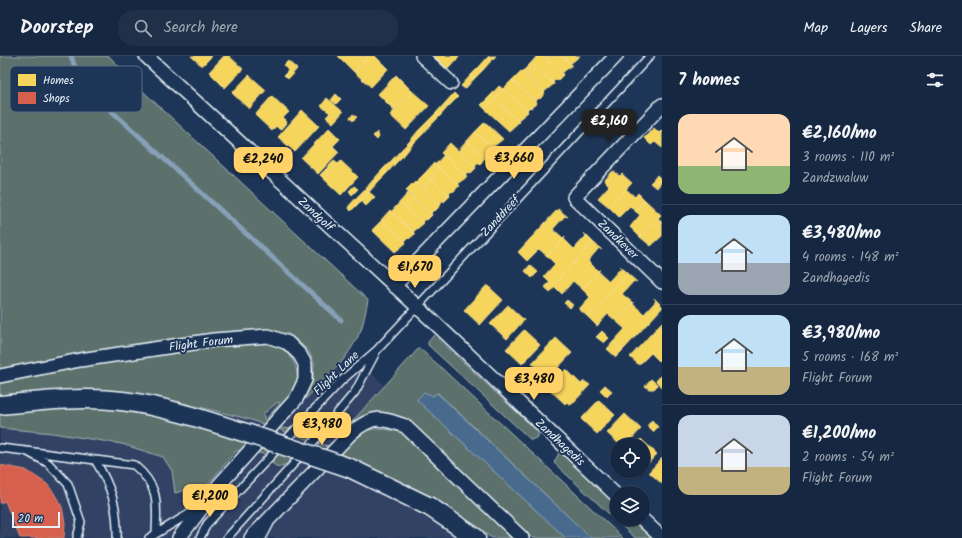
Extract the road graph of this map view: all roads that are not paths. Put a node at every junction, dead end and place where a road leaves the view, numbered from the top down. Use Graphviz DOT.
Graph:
graph roads {
  1 [pos="146,56"];
  2 [pos="422,56"];
  3 [pos="616,56"];
  4 [pos="650,56"];
  5 [pos="451,83"];
  6 [pos="662,105"];
  7 [pos="662,282"];
  8 [pos="394,286"];
  9 [pos="416,306"];
  10 [pos="376,350"];
  11 [pos="0,376"];
  12 [pos="0,405"];
  13 [pos="0,448"];
  14 [pos="26,451"];
  15 [pos="95,460"];
  16 [pos="610,489"];
  17 [pos="205,503"];
  18 [pos="278,508"];
  19 [pos="649,526"];
  20 [pos="156,533"];
  21 [pos="77,538"];
  22 [pos="117,538"];
  23 [pos="149,538"];
  24 [pos="179,538"];
  25 [pos="200,538"];
  26 [pos="227,538"];
  27 [pos="251,538"];
  28 [pos="262,538"];
  29 [pos="476,538"];
  30 [pos="522,538"];
  31 [pos="662,538"];
  1 -- 8 [label="street, Zandgolf"];
  2 -- 5 [label="street"];
  3 -- 8 [label="street"];
  4 -- 9 [label="lane, Zanddreef"];
  6 -- 7 [label="street, Zandkever"];
  8 -- 9 [label="street, Zandgolf"];
  9 -- 10 [label="lane, Flight Lane"];
  9 -- 16 [label="street, Zandhagedis"];
  10 -- 25 [label="lane, Flight Lane"];
  10 -- 26 [label="lane, Flight Lane"];
  11 -- 17 [label="street, Flight Forum"];
  12 -- 29 [label="main road, bridge"];
  13 -- 14 [label="lane"];
  14 -- 15 [label="lane"];
  14 -- 21 [label="lane"];
  15 -- 20 [label="lane"];
  15 -- 22 [label="lane"];
  17 -- 20 [label="lane"];
  17 -- 24 [label="street, Flight Forum"];
  18 -- 27 [label="street"];
  18 -- 28 [label="lane"];
  18 -- 30 [label="street"];
  19 -- 31 [label="street"];
  20 -- 23 [label="lane"];
}
